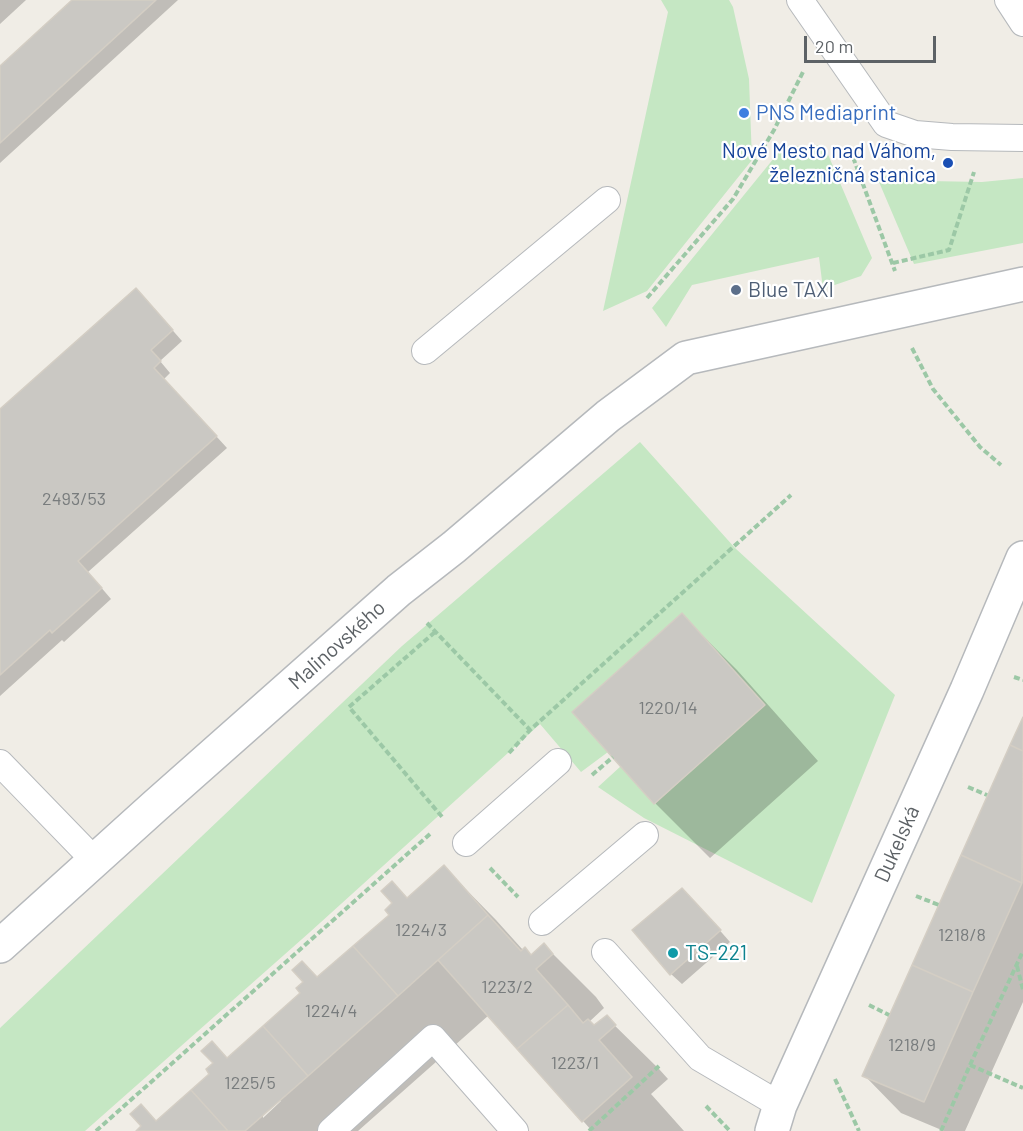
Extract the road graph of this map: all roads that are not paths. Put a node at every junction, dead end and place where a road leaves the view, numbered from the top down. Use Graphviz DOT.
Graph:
graph roads {
  1 [pos="800,0"];
  2 [pos="1008,0"];
  3 [pos="1023,23"];
  4 [pos="1023,138"];
  5 [pos="608,200"];
  6 [pos="1016,290"];
  7 [pos="425,351"];
  8 [pos="1023,558"];
  9 [pos="558,762"];
  10 [pos="0,763"];
  11 [pos="645,835"];
  12 [pos="466,843"];
  13 [pos="95,861"];
  14 [pos="542,922"];
  15 [pos="0,946"];
  16 [pos="605,952"];
  17 [pos="776,1118"];
  18 [pos="331,1131"];
  19 [pos="515,1131"];
  1 -- 4 [label="lane"];
  2 -- 3 [label="lane"];
  5 -- 7 [label="lane"];
  6 -- 13 [label="street, Malinovského"];
  8 -- 17 [label="street, Dukelská"];
  9 -- 12 [label="lane"];
  10 -- 13 [label="lane"];
  11 -- 14 [label="lane"];
  13 -- 15 [label="street, Malinovského"];
  16 -- 17 [label="lane"];
  18 -- 19 [label="lane"];
}
